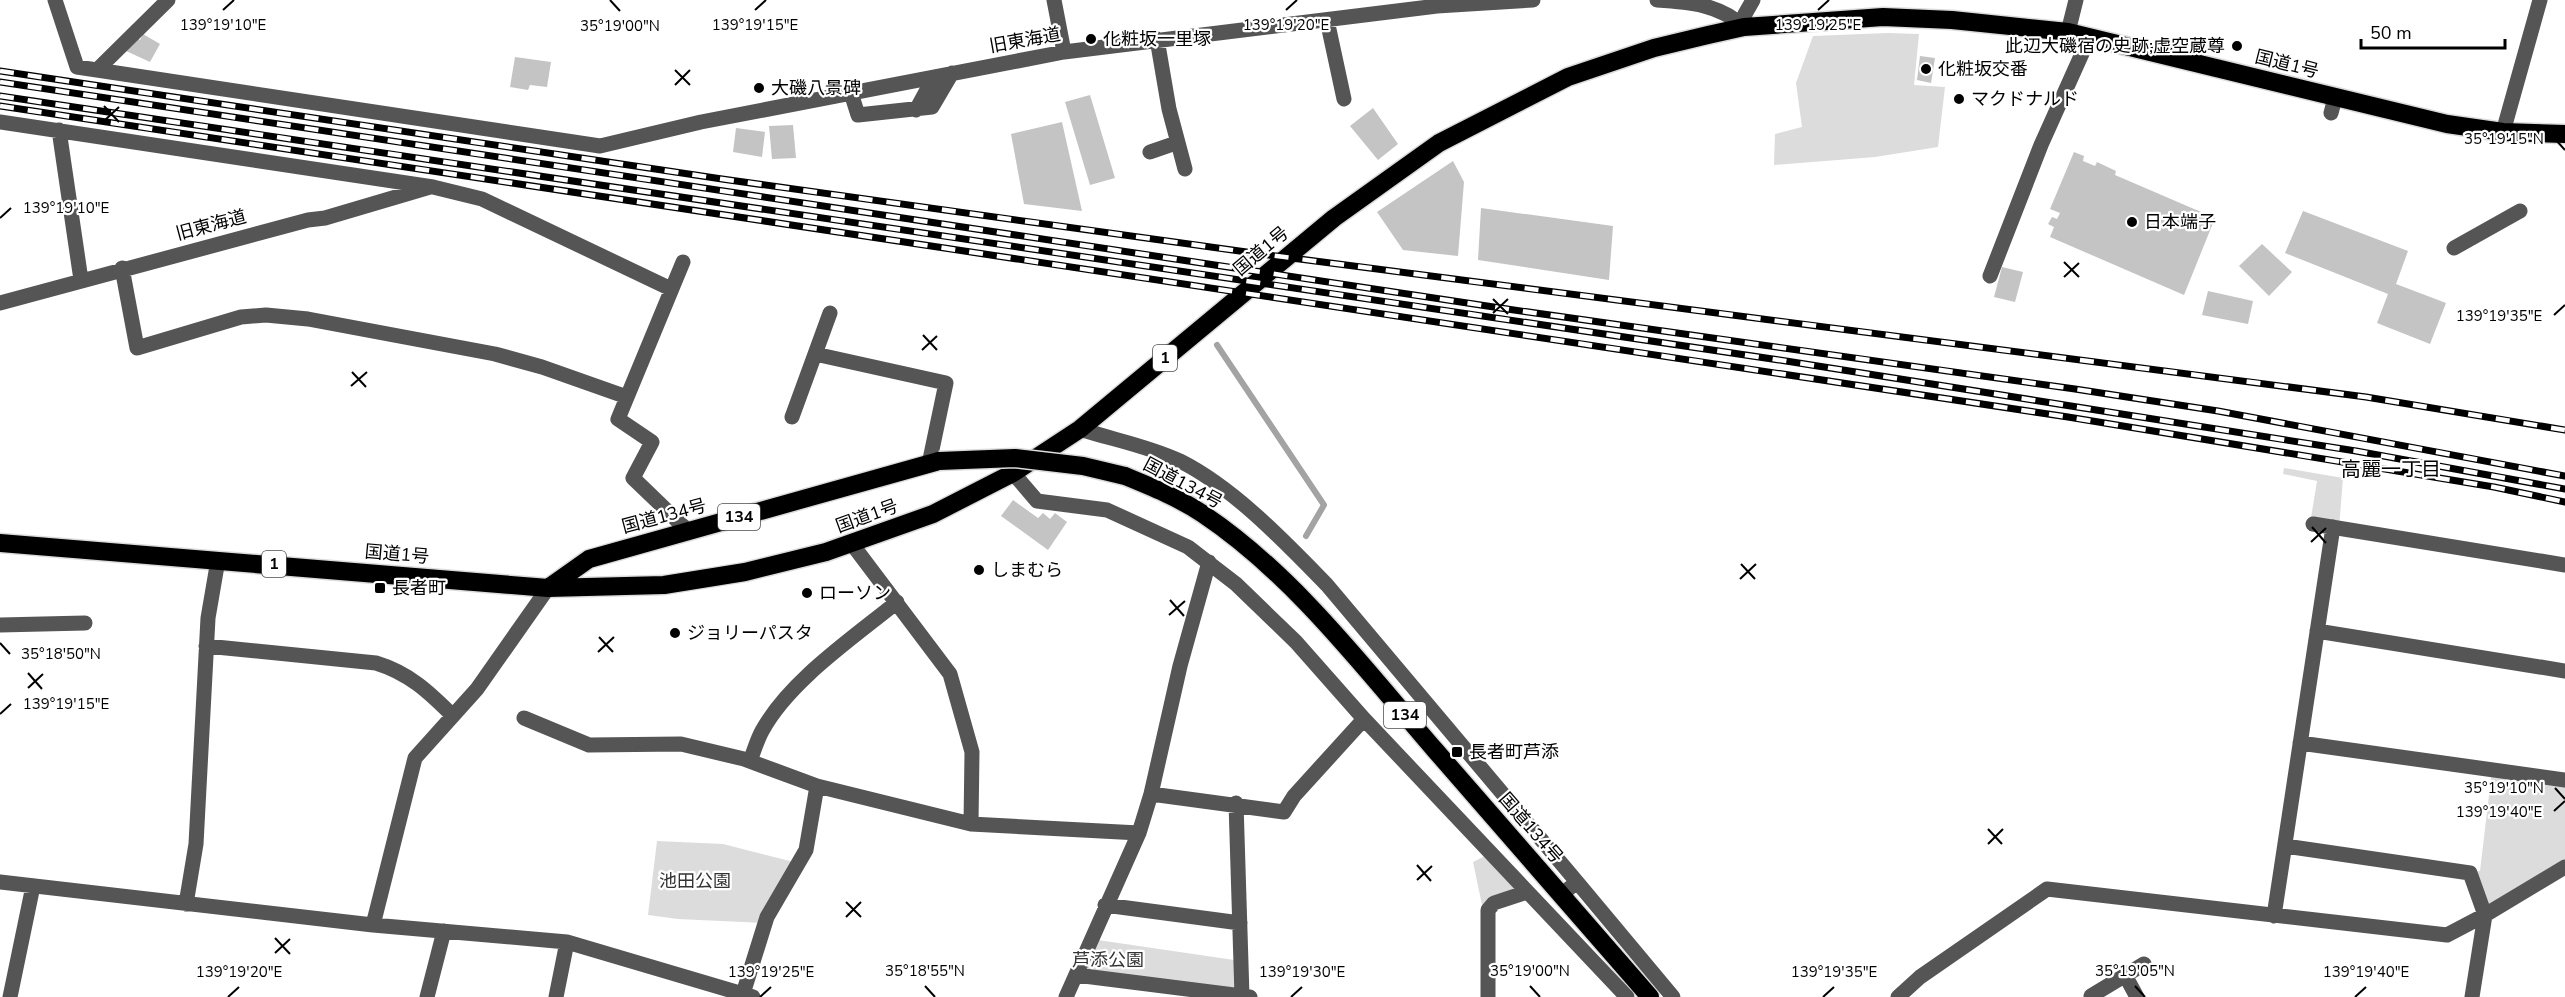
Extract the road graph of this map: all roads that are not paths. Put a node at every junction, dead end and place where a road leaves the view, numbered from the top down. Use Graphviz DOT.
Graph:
graph roads {
  1 [pos="55,0"];
  2 [pos="168,0"];
  3 [pos="1054,0"];
  4 [pos="1530,0"];
  5 [pos="1657,0"];
  6 [pos="1752,0"];
  7 [pos="2076,0"];
  8 [pos="2540,0"];
  9 [pos="1327,20"];
  10 [pos="1743,27"];
  11 [pos="2068,32"];
  12 [pos="2089,38"];
  13 [pos="1157,39"];
  14 [pos="1064,52"];
  15 [pos="98,69"];
  16 [pos="952,73"];
  17 [pos="934,77"];
  18 [pos="851,93"];
  19 [pos="1344,99"];
  20 [pos="916,110"];
  21 [pos="0,122"];
  22 [pos="59,130"];
  23 [pos="2503,132"];
  24 [pos="2565,135"];
  25 [pos="1176,143"];
  26 [pos="1150,152"];
  27 [pos="1185,169"];
  28 [pos="433,187"];
  29 [pos="2520,212"];
  30 [pos="2454,248"];
  31 [pos="683,262"];
  32 [pos="122,268"];
  33 [pos="1990,276"];
  34 [pos="81,280"];
  35 [pos="671,289"];
  36 [pos="0,303"];
  37 [pos="830,313"];
  38 [pos="815,354"];
  39 [pos="627,397"];
  40 [pos="792,417"];
  41 [pos="1080,429"];
  42 [pos="934,462"];
  43 [pos="1013,473"];
  44 [pos="2313,524"];
  45 [pos="2333,527"];
  46 [pos="688,531"];
  47 [pos="0,543"];
  48 [pos="852,544"];
  49 [pos="218,560"];
  50 [pos="1209,562"];
  51 [pos="2565,565"];
  52 [pos="548,588"];
  53 [pos="897,602"];
  54 [pos="85,623"];
  55 [pos="0,625"];
  56 [pos="2317,631"];
  57 [pos="206,646"];
  58 [pos="2565,671"];
  59 [pos="453,716"];
  60 [pos="524,718"];
  61 [pos="1364,719"];
  62 [pos="2300,742"];
  63 [pos="750,761"];
  64 [pos="2565,780"];
  65 [pos="817,786"];
  66 [pos="1151,794"];
  67 [pos="1236,803"];
  68 [pos="971,824"];
  69 [pos="1139,833"];
  70 [pos="2284,846"];
  71 [pos="2565,867"];
  72 [pos="0,882"];
  73 [pos="1577,882"];
  74 [pos="33,886"];
  75 [pos="1527,892"];
  76 [pos="1561,895"];
  77 [pos="186,904"];
  78 [pos="1105,905"];
  79 [pos="2485,915"];
  80 [pos="2274,916"];
  81 [pos="1240,923"];
  82 [pos="373,925"];
  83 [pos="444,931"];
  84 [pos="567,942"];
  85 [pos="2144,964"];
  86 [pos="1076,975"];
  87 [pos="2125,975"];
  88 [pos="746,995"];
  89 [pos="2091,996"];
  90 [pos="10,997"];
  91 [pos="427,997"];
  92 [pos="556,997"];
  93 [pos="1066,997"];
  94 [pos="1246,997"];
  95 [pos="1488,997"];
  96 [pos="1627,997"];
  97 [pos="1650,997"];
  98 [pos="1673,997"];
  99 [pos="1898,997"];
  100 [pos="2138,997"];
  101 [pos="2472,997"];
  1 -- 15 [label="street"];
  2 -- 15 [label="street"];
  3 -- 14 [label="street"];
  4 -- 9 [label="street, 旧東海道"];
  5 -- 10 [label="street"];
  6 -- 10 [label="street"];
  7 -- 11 [label="street"];
  8 -- 23 [label="street"];
  9 -- 13 [label="street, 旧東海道"];
  9 -- 19 [label="street"];
  10 -- 11 [label="highway, 国道1号 / 1"];
  10 -- 41 [label="highway, 国道1号 / 1"];
  11 -- 12 [label="highway, 国道1号 / 1"];
  12 -- 23 [label="highway, 国道1号 / 1"];
  12 -- 33 [label="street"];
  13 -- 14 [label="street, 旧東海道"];
  13 -- 25 [label="street"];
  14 -- 16 [label="street, 旧東海道"];
  15 -- 18 [label="street, 旧東海道"];
  16 -- 17 [label="street, 旧東海道"];
  16 -- 20 [label="street"];
  17 -- 18 [label="street, 旧東海道"];
  17 -- 20 [label="street"];
  18 -- 20 [label="street"];
  21 -- 22 [label="street"];
  22 -- 28 [label="street"];
  22 -- 34 [label="street"];
  23 -- 24 [label="highway, 国道1号 / 1"];
  25 -- 26 [label="street"];
  25 -- 27 [label="street"];
  28 -- 32 [label="street, 旧東海道"];
  28 -- 35 [label="street"];
  29 -- 30 [label="street"];
  31 -- 35 [label="street"];
  32 -- 34 [label="street, 旧東海道"];
  32 -- 39 [label="street"];
  34 -- 36 [label="street, 旧東海道"];
  35 -- 39 [label="street"];
  37 -- 38 [label="street"];
  38 -- 40 [label="street"];
  38 -- 42 [label="street"];
  39 -- 46 [label="street"];
  41 -- 43 [label="highway, 国道1号 / 1"];
  41 -- 73 [label="street"];
  42 -- 46 [label="highway, 国道134号 / 134"];
  42 -- 76 [label="highway, 国道134号 / 134, bridge"];
  43 -- 48 [label="highway, 国道1号 / 1"];
  43 -- 50 [label="street"];
  44 -- 45 [label="street"];
  45 -- 51 [label="street"];
  45 -- 56 [label="street"];
  46 -- 52 [label="highway, 国道134号 / 134"];
  47 -- 49 [label="highway, 国道1号 / 1"];
  48 -- 52 [label="highway, 国道1号 / 1"];
  48 -- 53 [label="street"];
  49 -- 52 [label="highway, 国道1号 / 1"];
  49 -- 57 [label="street"];
  50 -- 61 [label="street"];
  50 -- 66 [label="street"];
  52 -- 59 [label="street"];
  53 -- 63 [label="street"];
  53 -- 68 [label="street"];
  54 -- 55 [label="street"];
  56 -- 58 [label="street"];
  56 -- 62 [label="street"];
  57 -- 59 [label="street"];
  57 -- 77 [label="street"];
  59 -- 82 [label="street"];
  60 -- 63 [label="street"];
  61 -- 67 [label="street"];
  61 -- 75 [label="street"];
  62 -- 64 [label="street"];
  62 -- 70 [label="street"];
  63 -- 65 [label="street"];
  65 -- 68 [label="street"];
  65 -- 88 [label="street"];
  66 -- 67 [label="street"];
  66 -- 69 [label="street"];
  67 -- 81 [label="street"];
  68 -- 69 [label="street"];
  69 -- 78 [label="street"];
  70 -- 79 [label="street"];
  70 -- 80 [label="street"];
  71 -- 79 [label="street"];
  72 -- 74 [label="street"];
  73 -- 76 [label="street"];
  73 -- 98 [label="street"];
  74 -- 77 [label="street"];
  74 -- 90 [label="street"];
  75 -- 95 [label="street"];
  75 -- 96 [label="street"];
  76 -- 97 [label="highway, 国道134号 / 134"];
  77 -- 82 [label="street"];
  78 -- 81 [label="street"];
  78 -- 86 [label="street"];
  79 -- 80 [label="street"];
  79 -- 101 [label="street"];
  80 -- 99 [label="street"];
  81 -- 94 [label="street"];
  82 -- 83 [label="street"];
  83 -- 84 [label="street"];
  83 -- 91 [label="street"];
  84 -- 88 [label="street"];
  84 -- 92 [label="street"];
  85 -- 87 [label="street"];
  86 -- 93 [label="street"];
  86 -- 94 [label="street"];
  87 -- 89 [label="street"];
  87 -- 100 [label="street"];
}
